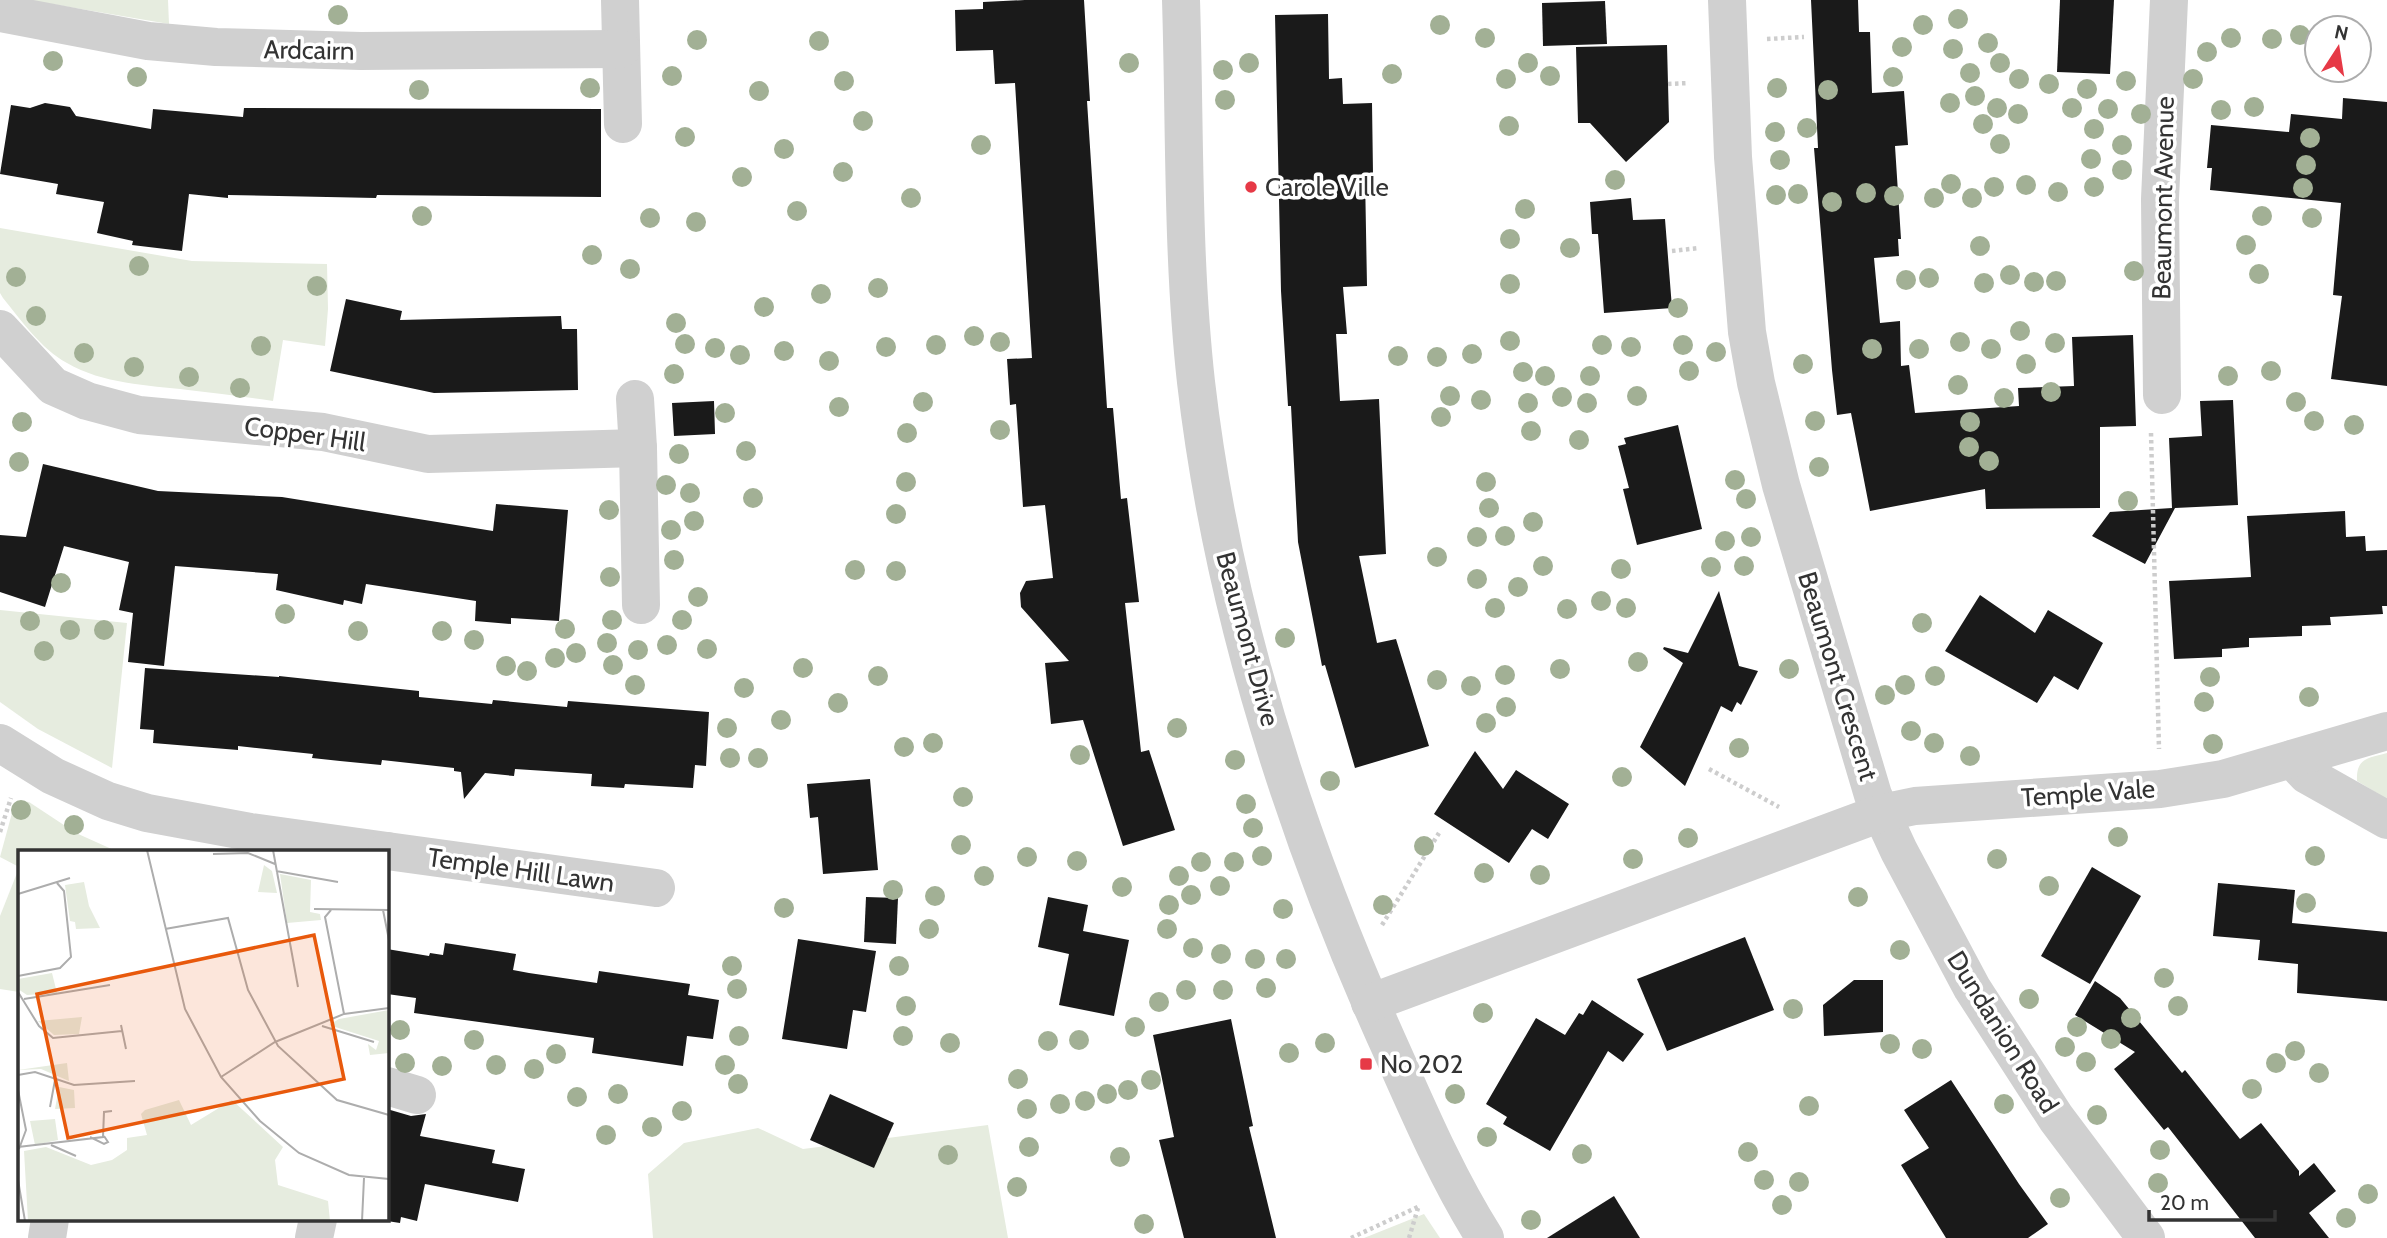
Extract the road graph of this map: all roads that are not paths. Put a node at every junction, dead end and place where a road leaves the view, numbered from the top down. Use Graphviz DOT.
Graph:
graph roads {
  1 [pos="620,0"];
  2 [pos="1181,0"];
  3 [pos="1727,0"];
  4 [pos="2169,0"];
  5 [pos="0,13"];
  6 [pos="621,49"];
  7 [pos="623,124"];
  8 [pos="0,330"];
  9 [pos="2162,395"];
  10 [pos="635,399"];
  11 [pos="638,448"];
  12 [pos="641,605"];
  13 [pos="2387,731"];
  14 [pos="0,743"];
  15 [pos="2292,759"];
  16 [pos="1881,813"];
  17 [pos="2387,820"];
  18 [pos="380,850"];
  19 [pos="388,851"];
  20 [pos="656,888"];
  21 [pos="1370,1003"];
  22 [pos="50,1220"];
  23 [pos="318,1220"];
  24 [pos="47,1238"];
  25 [pos="314,1238"];
  26 [pos="1485,1238"];
  27 [pos="2146,1238"];
  1 -- 6 [label="street"];
  2 -- 21 [label="street, Beaumont Drive"];
  3 -- 16 [label="street, Beaumont Crescent"];
  4 -- 9 [label="street, Beaumont Avenue"];
  5 -- 6 [label="street, Ardcairn"];
  6 -- 7 [label="street"];
  8 -- 11 [label="street, Copper Hill"];
  10 -- 11 [label="street"];
  11 -- 12 [label="street"];
  13 -- 15 [label="street, Temple Vale"];
  14 -- 18 [label="street, Temple Hill Lawn"];
  15 -- 16 [label="street, Temple Vale"];
  15 -- 17 [label="street"];
  16 -- 21 [label="street, Beaumont Crescent"];
  16 -- 27 [label="street, Dundanion Road"];
  19 -- 20 [label="street, Temple Hill Lawn"];
  21 -- 26 [label="street, Beaumont Drive"];
  22 -- 24 [label="street"];
  23 -- 25 [label="street"];
}
